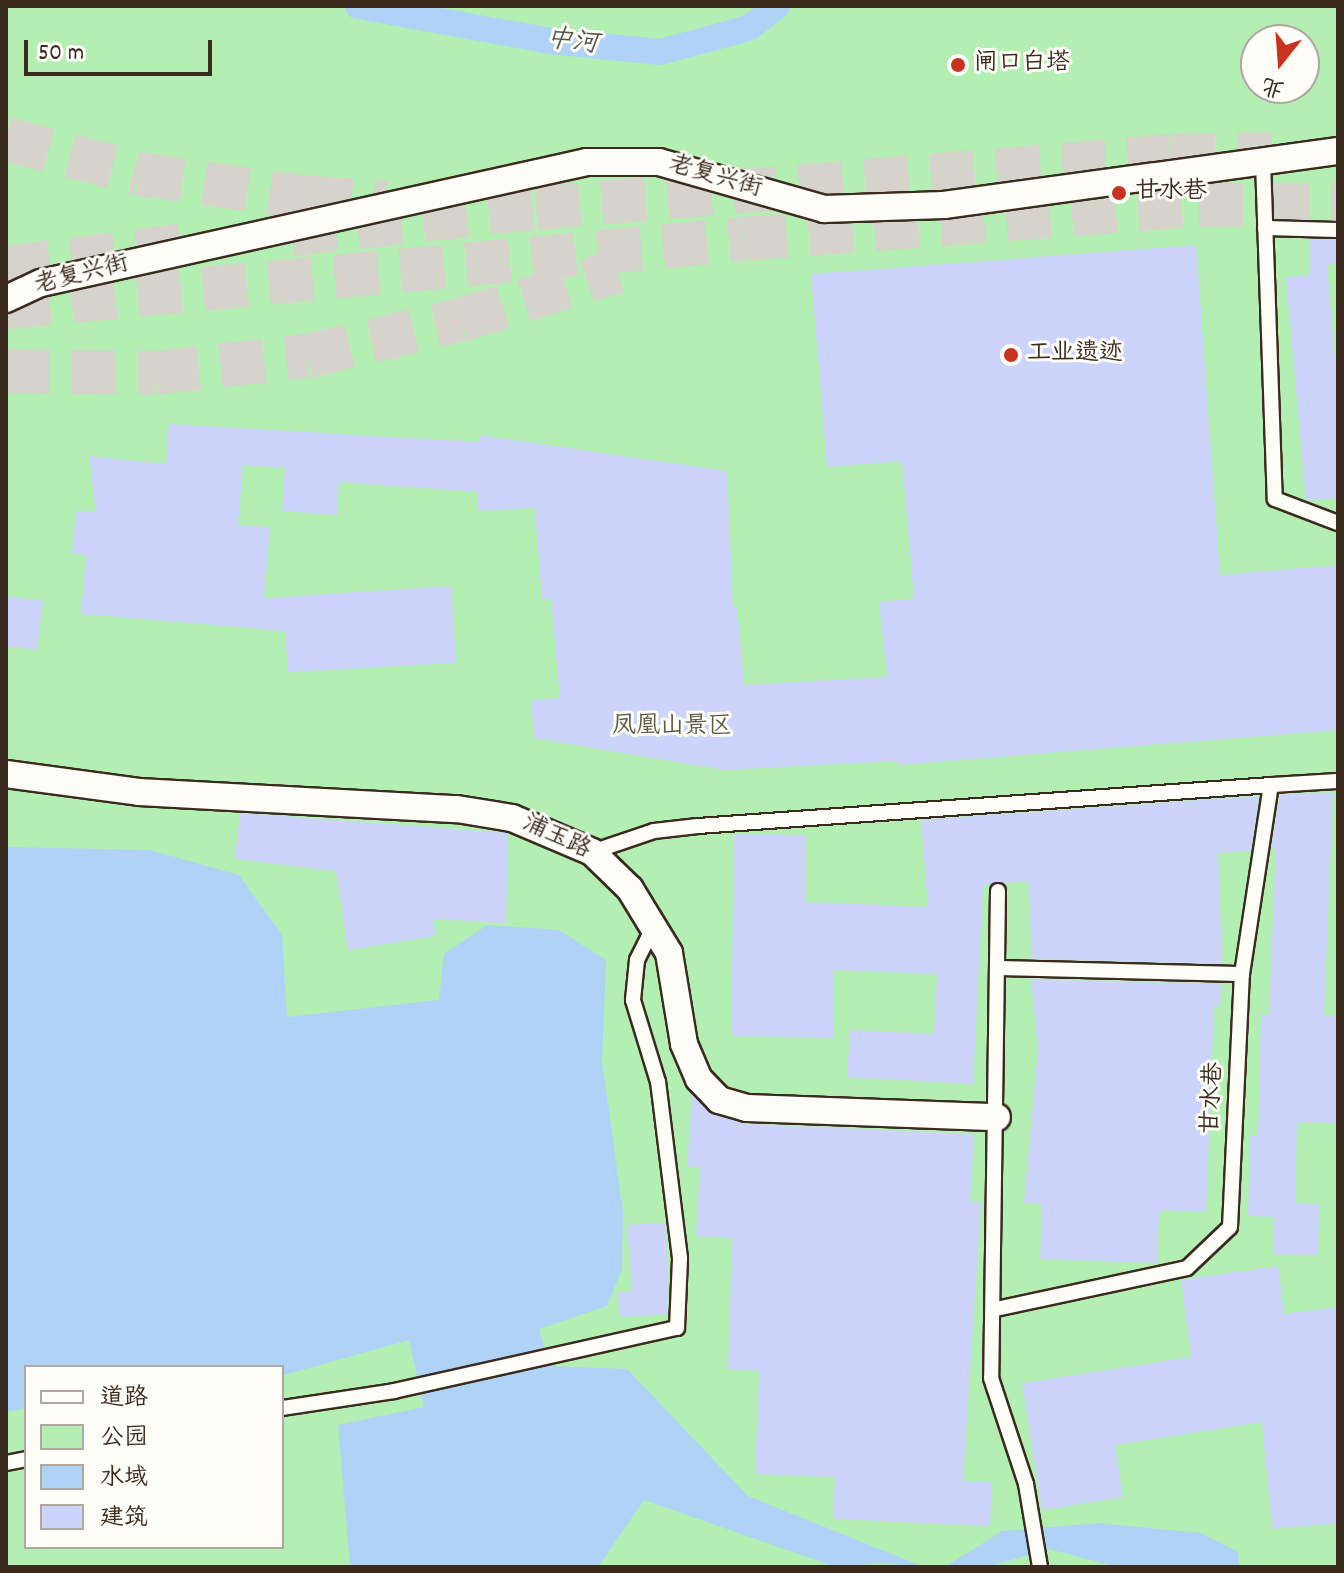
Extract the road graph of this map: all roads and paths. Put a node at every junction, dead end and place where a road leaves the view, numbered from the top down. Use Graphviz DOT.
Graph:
graph roads {
  1 [pos="1338,151"];
  2 [pos="1263,162"];
  3 [pos="1265,228"];
  4 [pos="1338,230"];
  5 [pos="6,299"];
  6 [pos="1338,523"];
  7 [pos="6,774"];
  8 [pos="1338,781"];
  9 [pos="1271,785"];
  10 [pos="592,852"];
  11 [pos="998,891"];
  12 [pos="655,924"];
  13 [pos="997,968"];
  14 [pos="1242,974"];
  15 [pos="997,1117"];
  16 [pos="996,1309"];
  17 [pos="284,1408"];
  18 [pos="1040,1566"];
  1 -- 2 [label="street, 老复兴街"];
  2 -- 3 [label="lane"];
  2 -- 5 [label="street, 老复兴街"];
  3 -- 4 [label="lane"];
  3 -- 6 [label="lane"];
  7 -- 10 [label="street, 浦玉路"];
  8 -- 9 [label="lane"];
  9 -- 10 [label="lane"];
  9 -- 14 [label="lane, 甘水巷"];
  10 -- 12 [label="street, 浦玉路"];
  11 -- 13 [label="lane"];
  12 -- 15 [label="street, 浦玉路"];
  12 -- 17 [label="lane"];
  13 -- 14 [label="lane"];
  13 -- 15 [label="lane"];
  14 -- 16 [label="lane, 甘水巷"];
  15 -- 16 [label="lane"];
  16 -- 18 [label="lane"];
}
